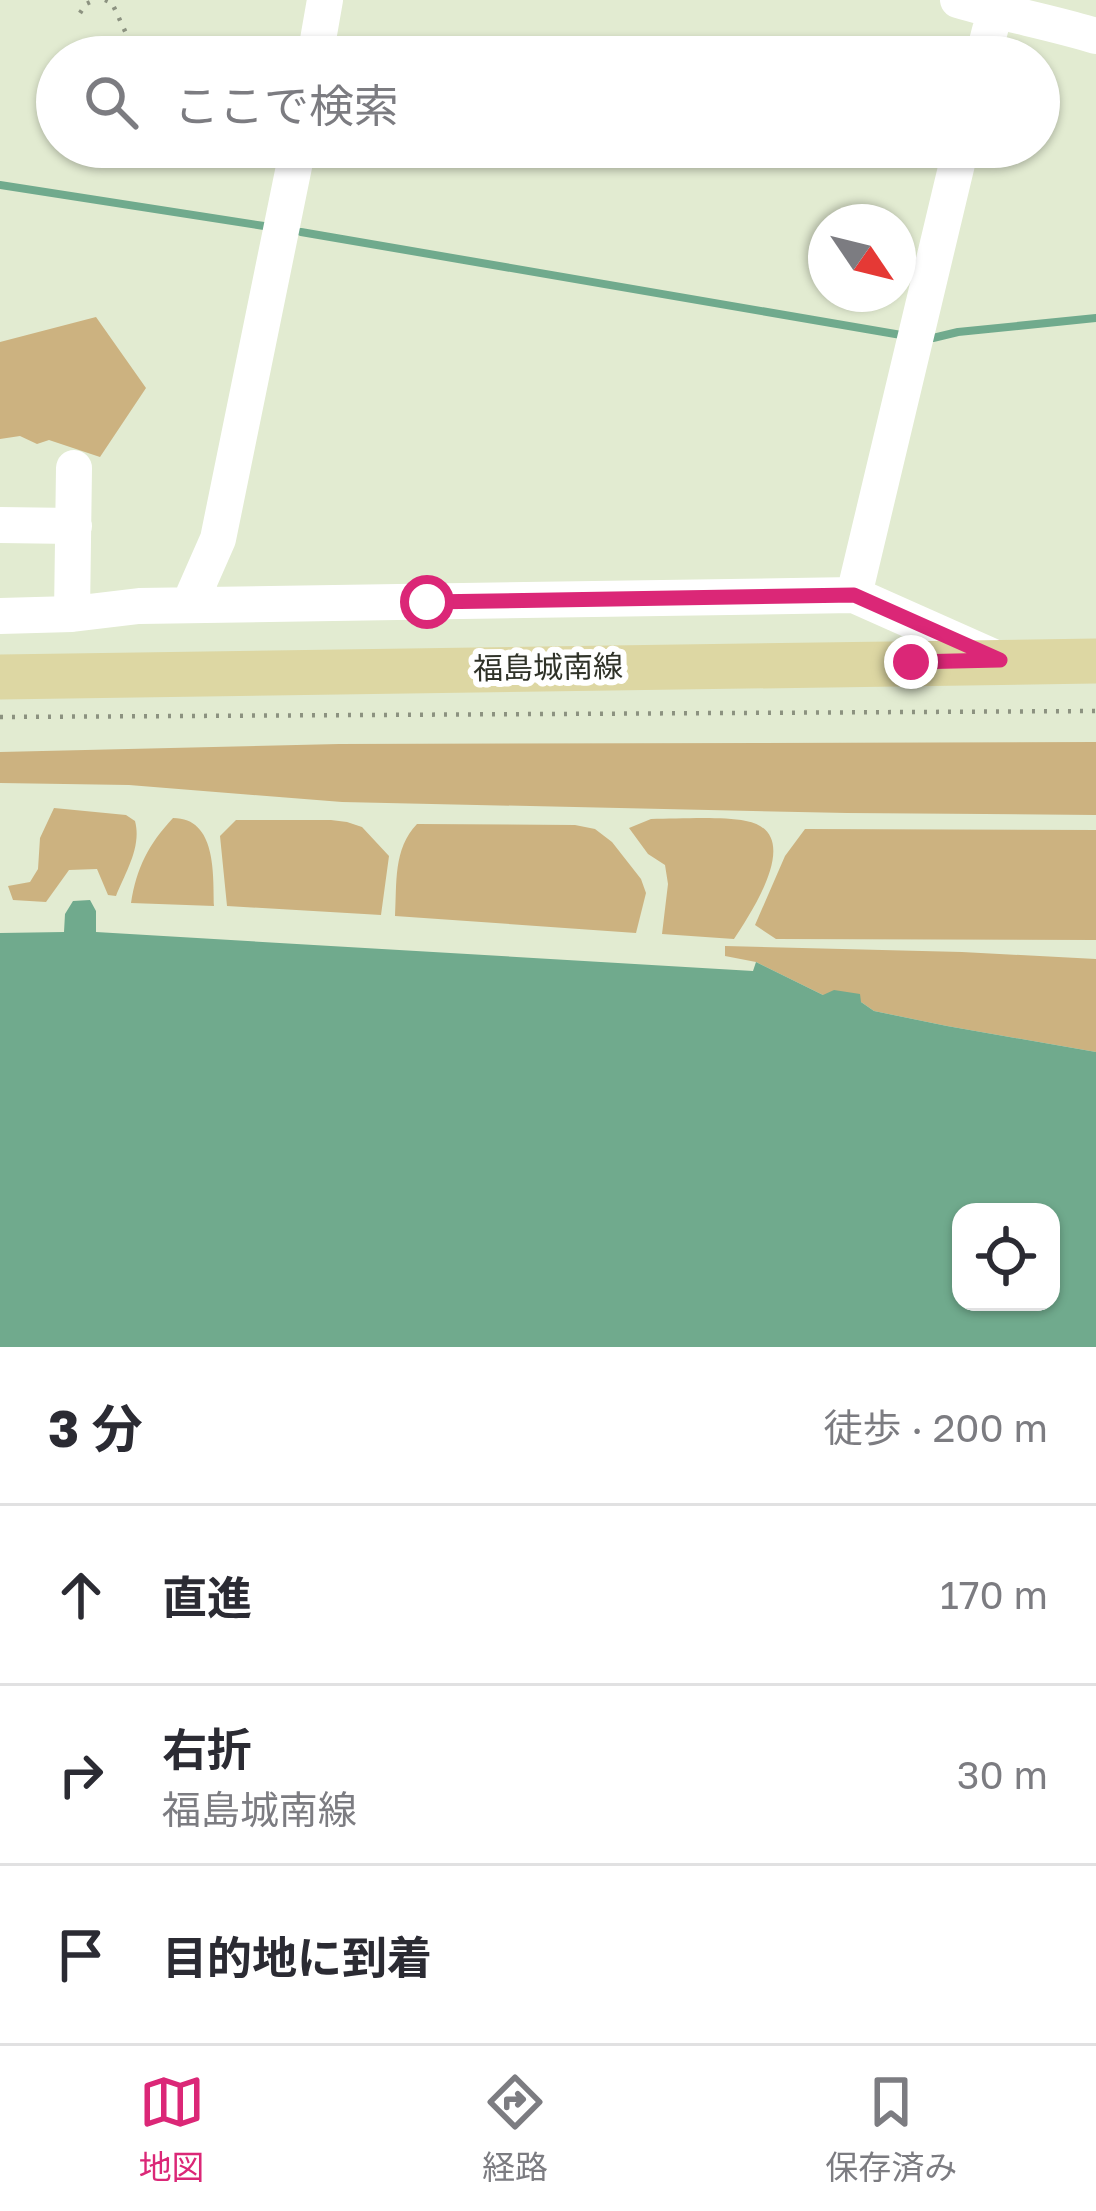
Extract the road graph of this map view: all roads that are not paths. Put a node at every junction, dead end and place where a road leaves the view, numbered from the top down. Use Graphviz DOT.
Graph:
graph roads {
  1 [pos="325,0"];
  2 [pos="958,0"];
  3 [pos="998,6"];
  4 [pos="319,36"];
  5 [pos="989,36"];
  6 [pos="1096,36"];
  7 [pos="294,168"];
  8 [pos="957,168"];
  9 [pos="74,468"];
  10 [pos="0,525"];
  11 [pos="74,526"];
  12 [pos="854,595"];
  13 [pos="189,605"];
  14 [pos="72,614"];
  15 [pos="0,616"];
  16 [pos="1000,660"];
  17 [pos="1096,661"];
  18 [pos="0,677"];
  1 -- 4 [label="street"];
  2 -- 3 [label="street"];
  3 -- 5 [label="street"];
  3 -- 6 [label="street"];
  7 -- 13 [label="street"];
  8 -- 12 [label="street"];
  9 -- 11 [label="street"];
  10 -- 11 [label="street"];
  11 -- 14 [label="street"];
  12 -- 13 [label="street"];
  12 -- 16 [label="street"];
  13 -- 14 [label="street"];
  14 -- 15 [label="street"];
  16 -- 17 [label="main road, 福島城南線"];
  16 -- 18 [label="main road, 福島城南線"];
}
